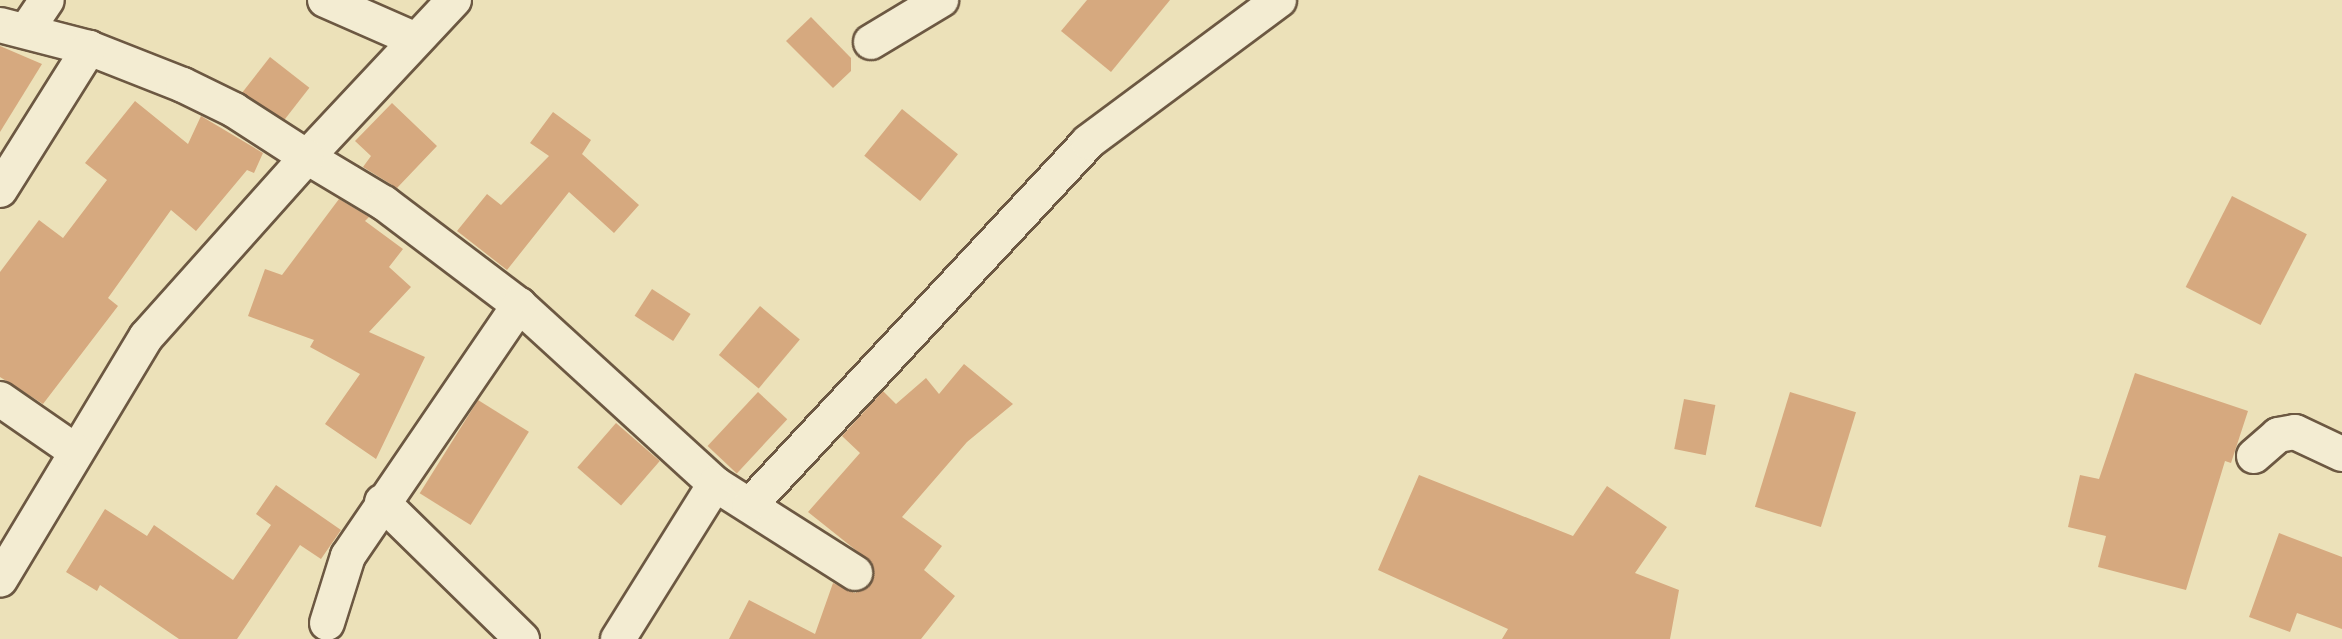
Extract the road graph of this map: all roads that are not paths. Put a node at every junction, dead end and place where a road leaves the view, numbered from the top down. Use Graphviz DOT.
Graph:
graph roads {
  1 [pos="47,0"];
  2 [pos="325,0"];
  3 [pos="454,0"];
  4 [pos="941,0"];
  5 [pos="1279,0"];
  6 [pos="13,28"];
  7 [pos="416,40"];
  8 [pos="871,42"];
  9 [pos="89,48"];
  10 [pos="307,157"];
  11 [pos="0,190"];
  12 [pos="519,305"];
  13 [pos="0,399"];
  14 [pos="75,451"];
  15 [pos="2342,454"];
  16 [pos="2254,456"];
  17 [pos="715,484"];
  18 [pos="382,502"];
  19 [pos="750,505"];
  20 [pos="855,573"];
  21 [pos="0,580"];
  22 [pos="327,623"];
  23 [pos="522,639"];
  24 [pos="618,639"];
  1 -- 6 [label="street"];
  2 -- 7 [label="street"];
  3 -- 7 [label="street"];
  4 -- 8 [label="street"];
  5 -- 19 [label="street"];
  6 -- 9 [label="street"];
  7 -- 10 [label="street"];
  9 -- 10 [label="street"];
  9 -- 11 [label="street"];
  10 -- 12 [label="street"];
  10 -- 14 [label="street"];
  12 -- 17 [label="street"];
  12 -- 18 [label="street"];
  13 -- 14 [label="street"];
  14 -- 21 [label="street"];
  15 -- 16 [label="street"];
  17 -- 19 [label="street"];
  17 -- 24 [label="street"];
  18 -- 22 [label="street"];
  18 -- 23 [label="street"];
  19 -- 20 [label="street"];
}
